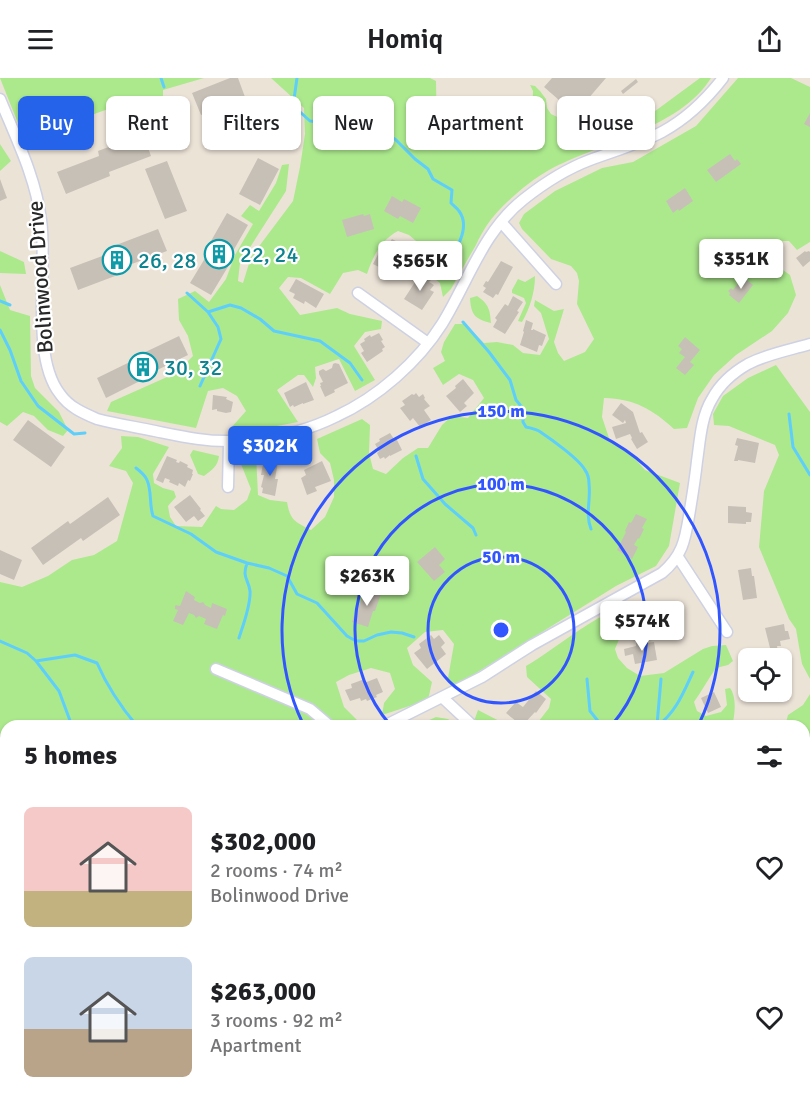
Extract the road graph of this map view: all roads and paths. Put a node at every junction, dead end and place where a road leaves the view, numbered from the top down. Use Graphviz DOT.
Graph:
graph roads {
  1 [pos="723,78"];
  2 [pos="0,99"];
  3 [pos="501,222"];
  4 [pos="556,284"];
  5 [pos="358,293"];
  6 [pos="429,343"];
  7 [pos="810,344"];
  8 [pos="230,442"];
  9 [pos="228,487"];
  10 [pos="678,557"];
  11 [pos="727,632"];
  12 [pos="216,669"];
  13 [pos="442,698"];
  14 [pos="323,720"];
  15 [pos="396,720"];
  16 [pos="466,720"];
  1 -- 3 [label="street, Bolinwood Drive"];
  2 -- 8 [label="street, Bolinwood Drive"];
  3 -- 4 [label="street"];
  3 -- 6 [label="street, Bolinwood Drive"];
  5 -- 6 [label="street"];
  6 -- 8 [label="street, Bolinwood Drive"];
  7 -- 10 [label="street"];
  8 -- 9 [label="street"];
  10 -- 11 [label="street"];
  10 -- 13 [label="street"];
  12 -- 14 [label="street"];
  13 -- 15 [label="street"];
  13 -- 16 [label="street"];
}
